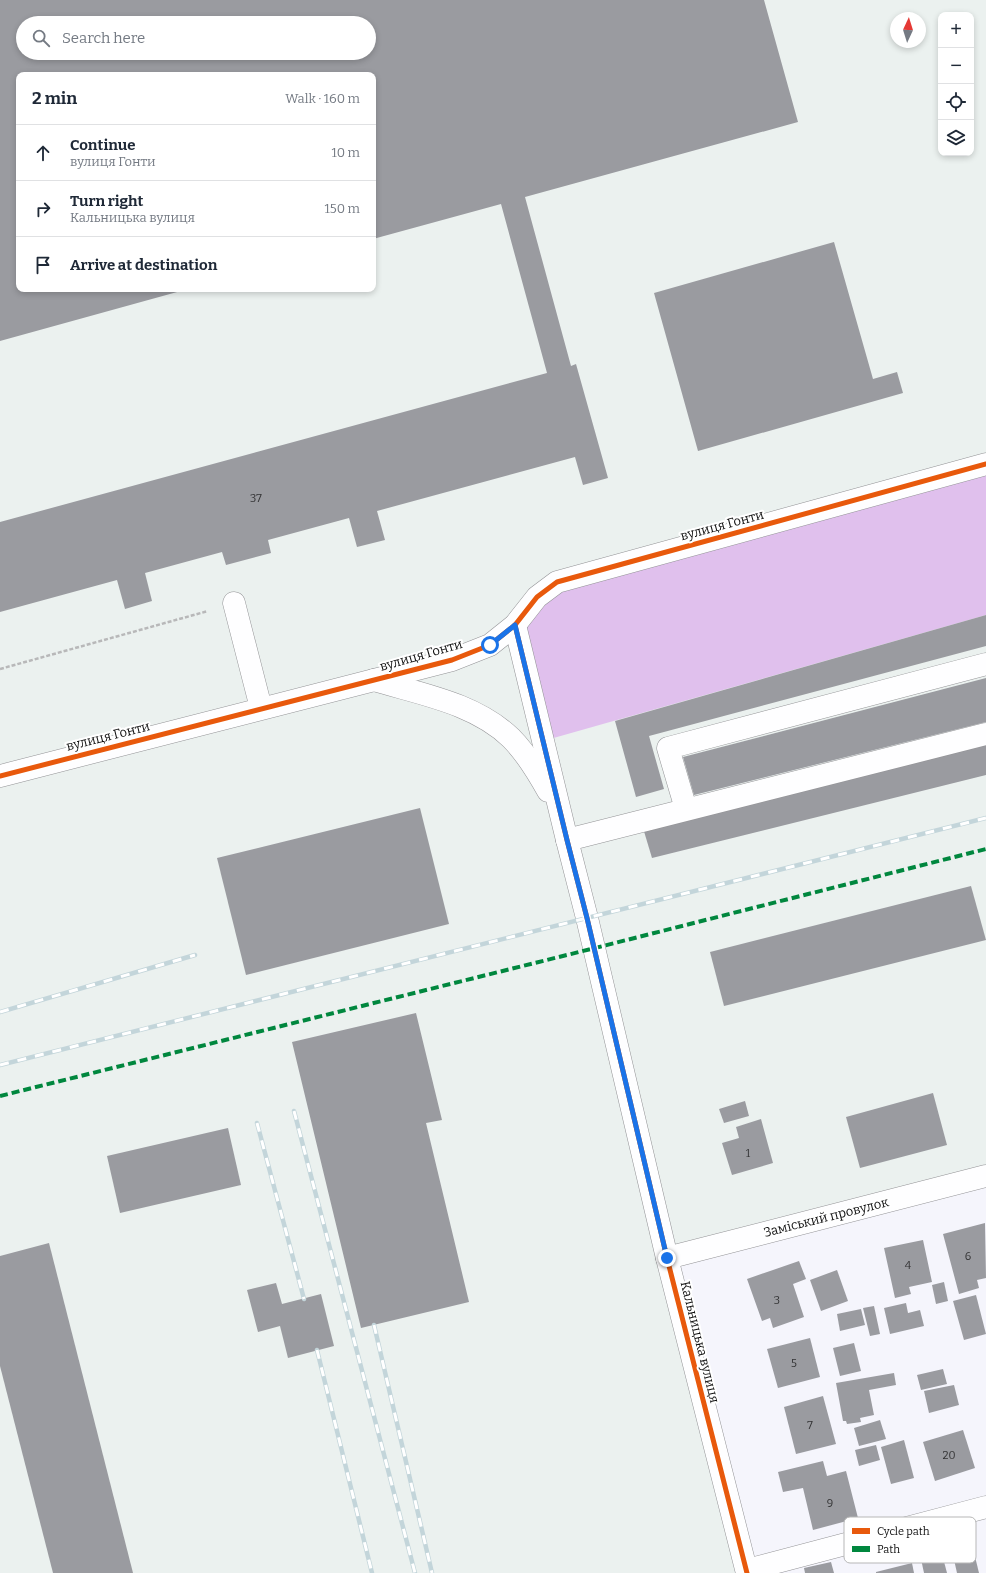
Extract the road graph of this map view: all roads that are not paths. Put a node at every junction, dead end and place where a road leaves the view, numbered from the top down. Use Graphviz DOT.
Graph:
graph roads {
  1 [pos="986,464"];
  2 [pos="234,603"];
  3 [pos="515,625"];
  4 [pos="986,664"];
  5 [pos="373,680"];
  6 [pos="261,708"];
  7 [pos="986,734"];
  8 [pos="0,776"];
  9 [pos="686,809"];
  10 [pos="561,813"];
  11 [pos="567,840"];
  12 [pos="986,1176"];
  13 [pos="667,1258"];
  14 [pos="986,1507"];
  15 [pos="949,1517"];
  16 [pos="844,1546"];
  17 [pos="747,1572"];
  1 -- 3 [label="street, вулиця Гонти"];
  2 -- 6 [label="street"];
  3 -- 5 [label="street, вулиця Гонти"];
  3 -- 10 [label="street, Кальницька вулиця"];
  4 -- 9 [label="street"];
  5 -- 6 [label="street, вулиця Гонти"];
  5 -- 10 [label="street"];
  6 -- 8 [label="street, вулиця Гонти"];
  7 -- 9 [label="street"];
  9 -- 11 [label="street"];
  10 -- 11 [label="street, Кальницька вулиця"];
  11 -- 13 [label="street, Кальницька вулиця"];
  12 -- 13 [label="street, Заміський провулок"];
  13 -- 17 [label="street, Кальницька вулиця"];
  14 -- 15 [label="street"];
  16 -- 17 [label="street"];
}
